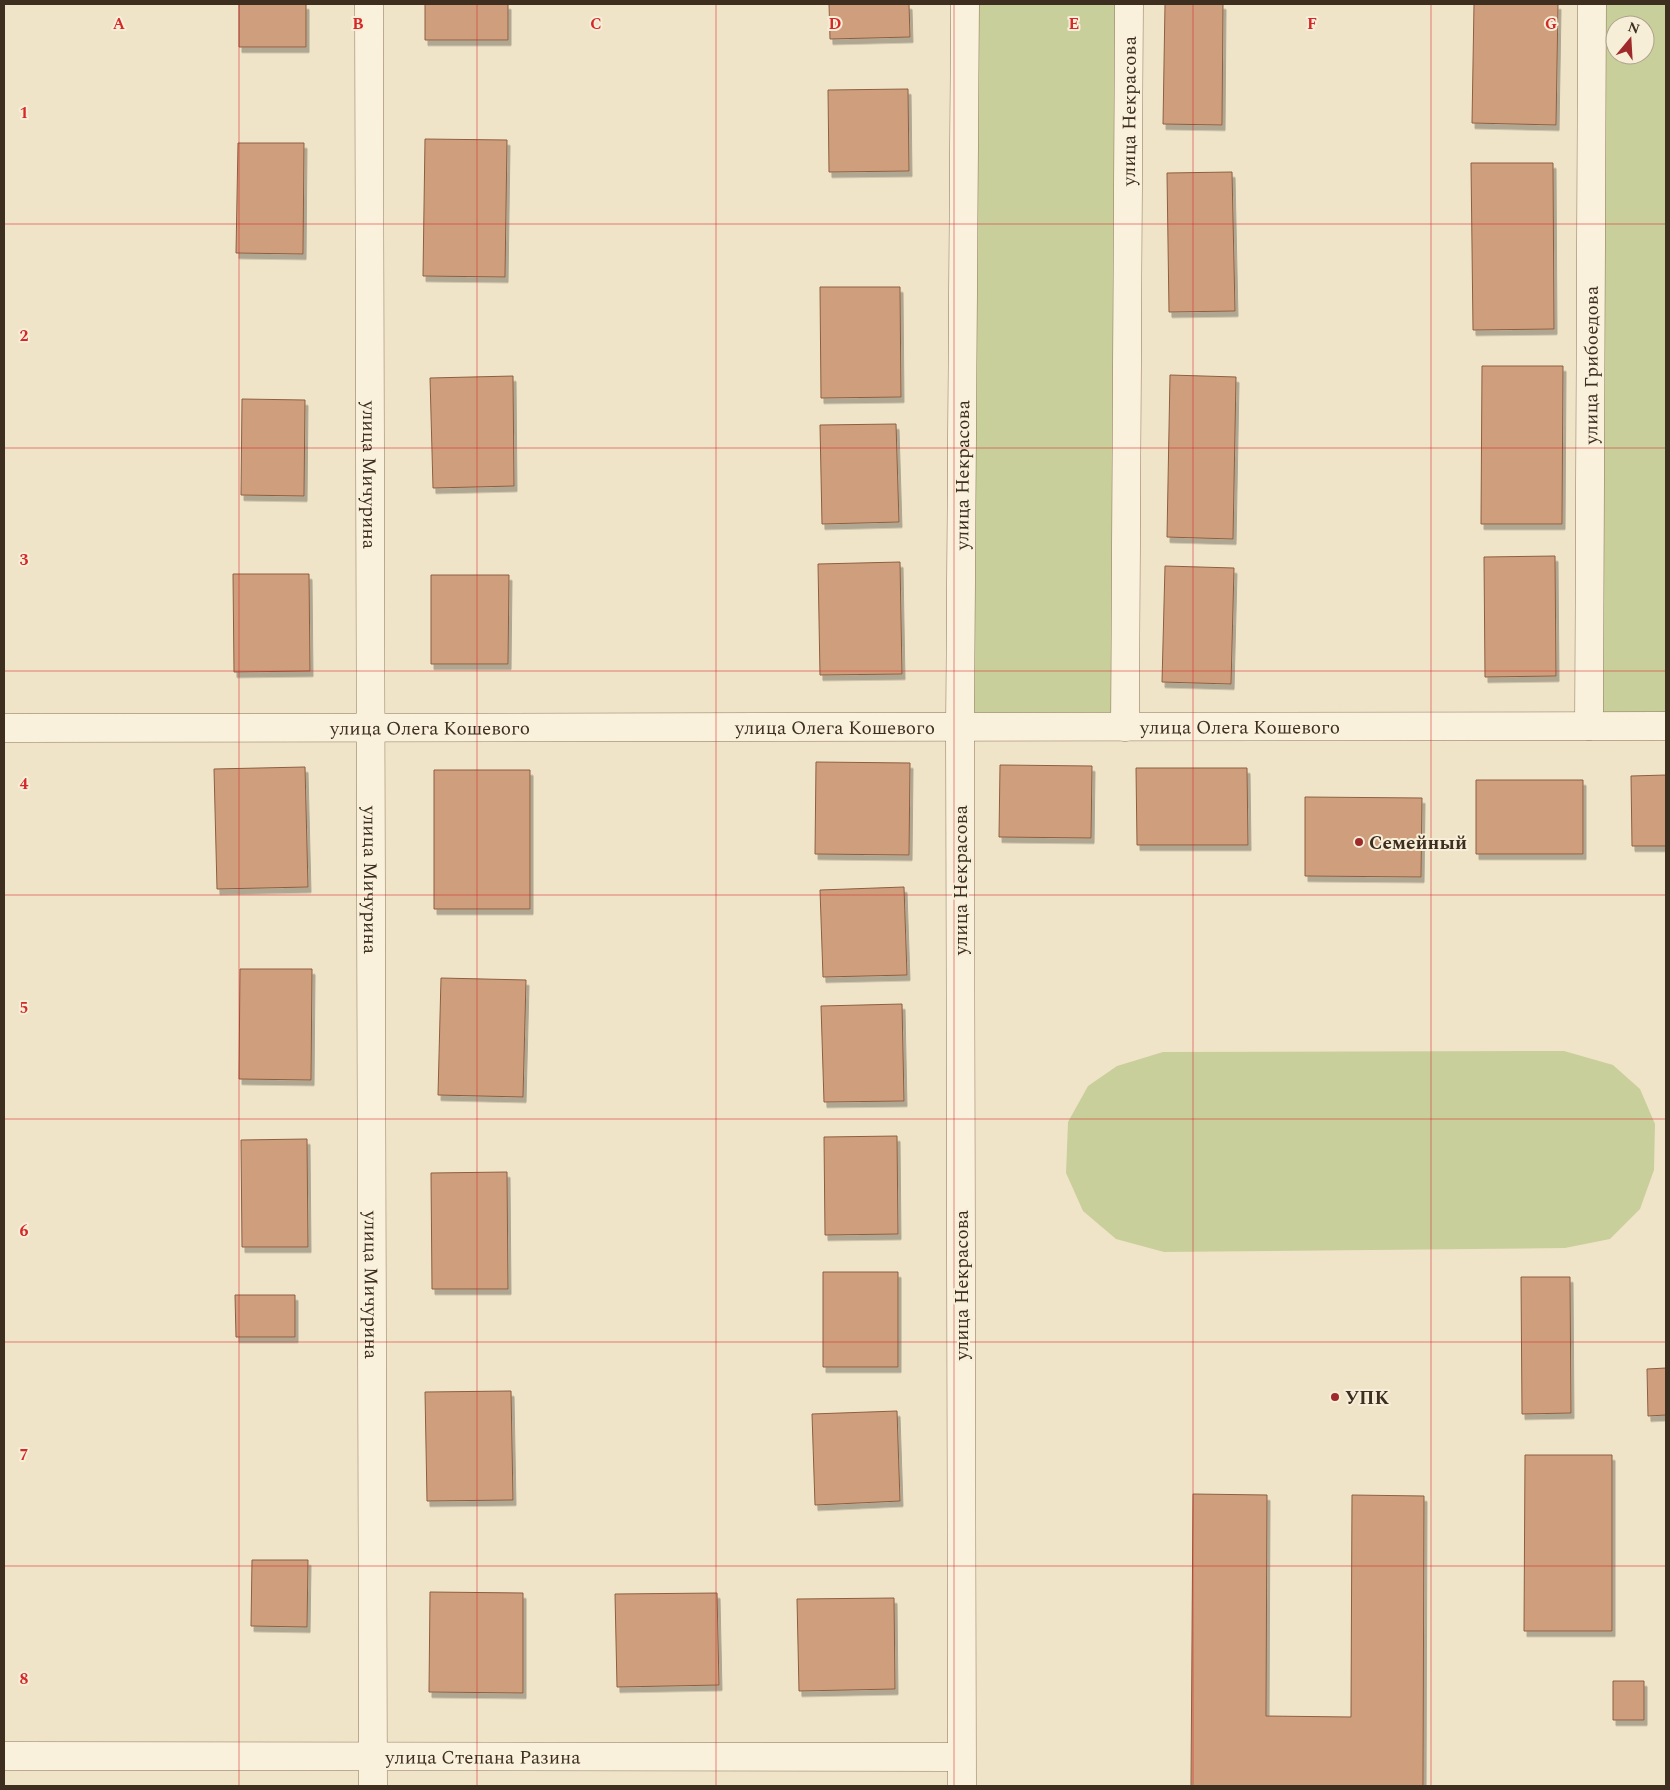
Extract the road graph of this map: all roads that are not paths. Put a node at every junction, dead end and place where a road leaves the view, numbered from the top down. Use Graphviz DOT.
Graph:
graph roads {
  1 [pos="369,4"];
  2 [pos="965,4"];
  3 [pos="1129,4"];
  4 [pos="1592,4"];
  5 [pos="1588,726"];
  6 [pos="1666,726"];
  7 [pos="960,727"];
  8 [pos="1125,727"];
  9 [pos="4,728"];
  10 [pos="371,728"];
  11 [pos="4,1756"];
  12 [pos="373,1756"];
  13 [pos="961,1757"];
  14 [pos="373,1786"];
  15 [pos="962,1786"];
  1 -- 10 [label="street, улица Мичурина"];
  2 -- 7 [label="street, улица Некрасова"];
  3 -- 8 [label="street, улица Некрасова"];
  4 -- 5 [label="street, улица Грибоедова"];
  5 -- 6 [label="street, улица Олега Кошевого"];
  5 -- 8 [label="street, улица Олега Кошевого"];
  7 -- 8 [label="street, улица Олега Кошевого"];
  7 -- 10 [label="street, улица Олега Кошевого"];
  7 -- 13 [label="street, улица Некрасова"];
  9 -- 10 [label="street, улица Олега Кошевого"];
  10 -- 12 [label="street, улица Мичурина"];
  11 -- 12 [label="street, улица Степана Разина"];
  12 -- 13 [label="street, улица Степана Разина"];
  12 -- 14 [label="street, улица Мичурина"];
  13 -- 15 [label="street, улица Некрасова"];
}
